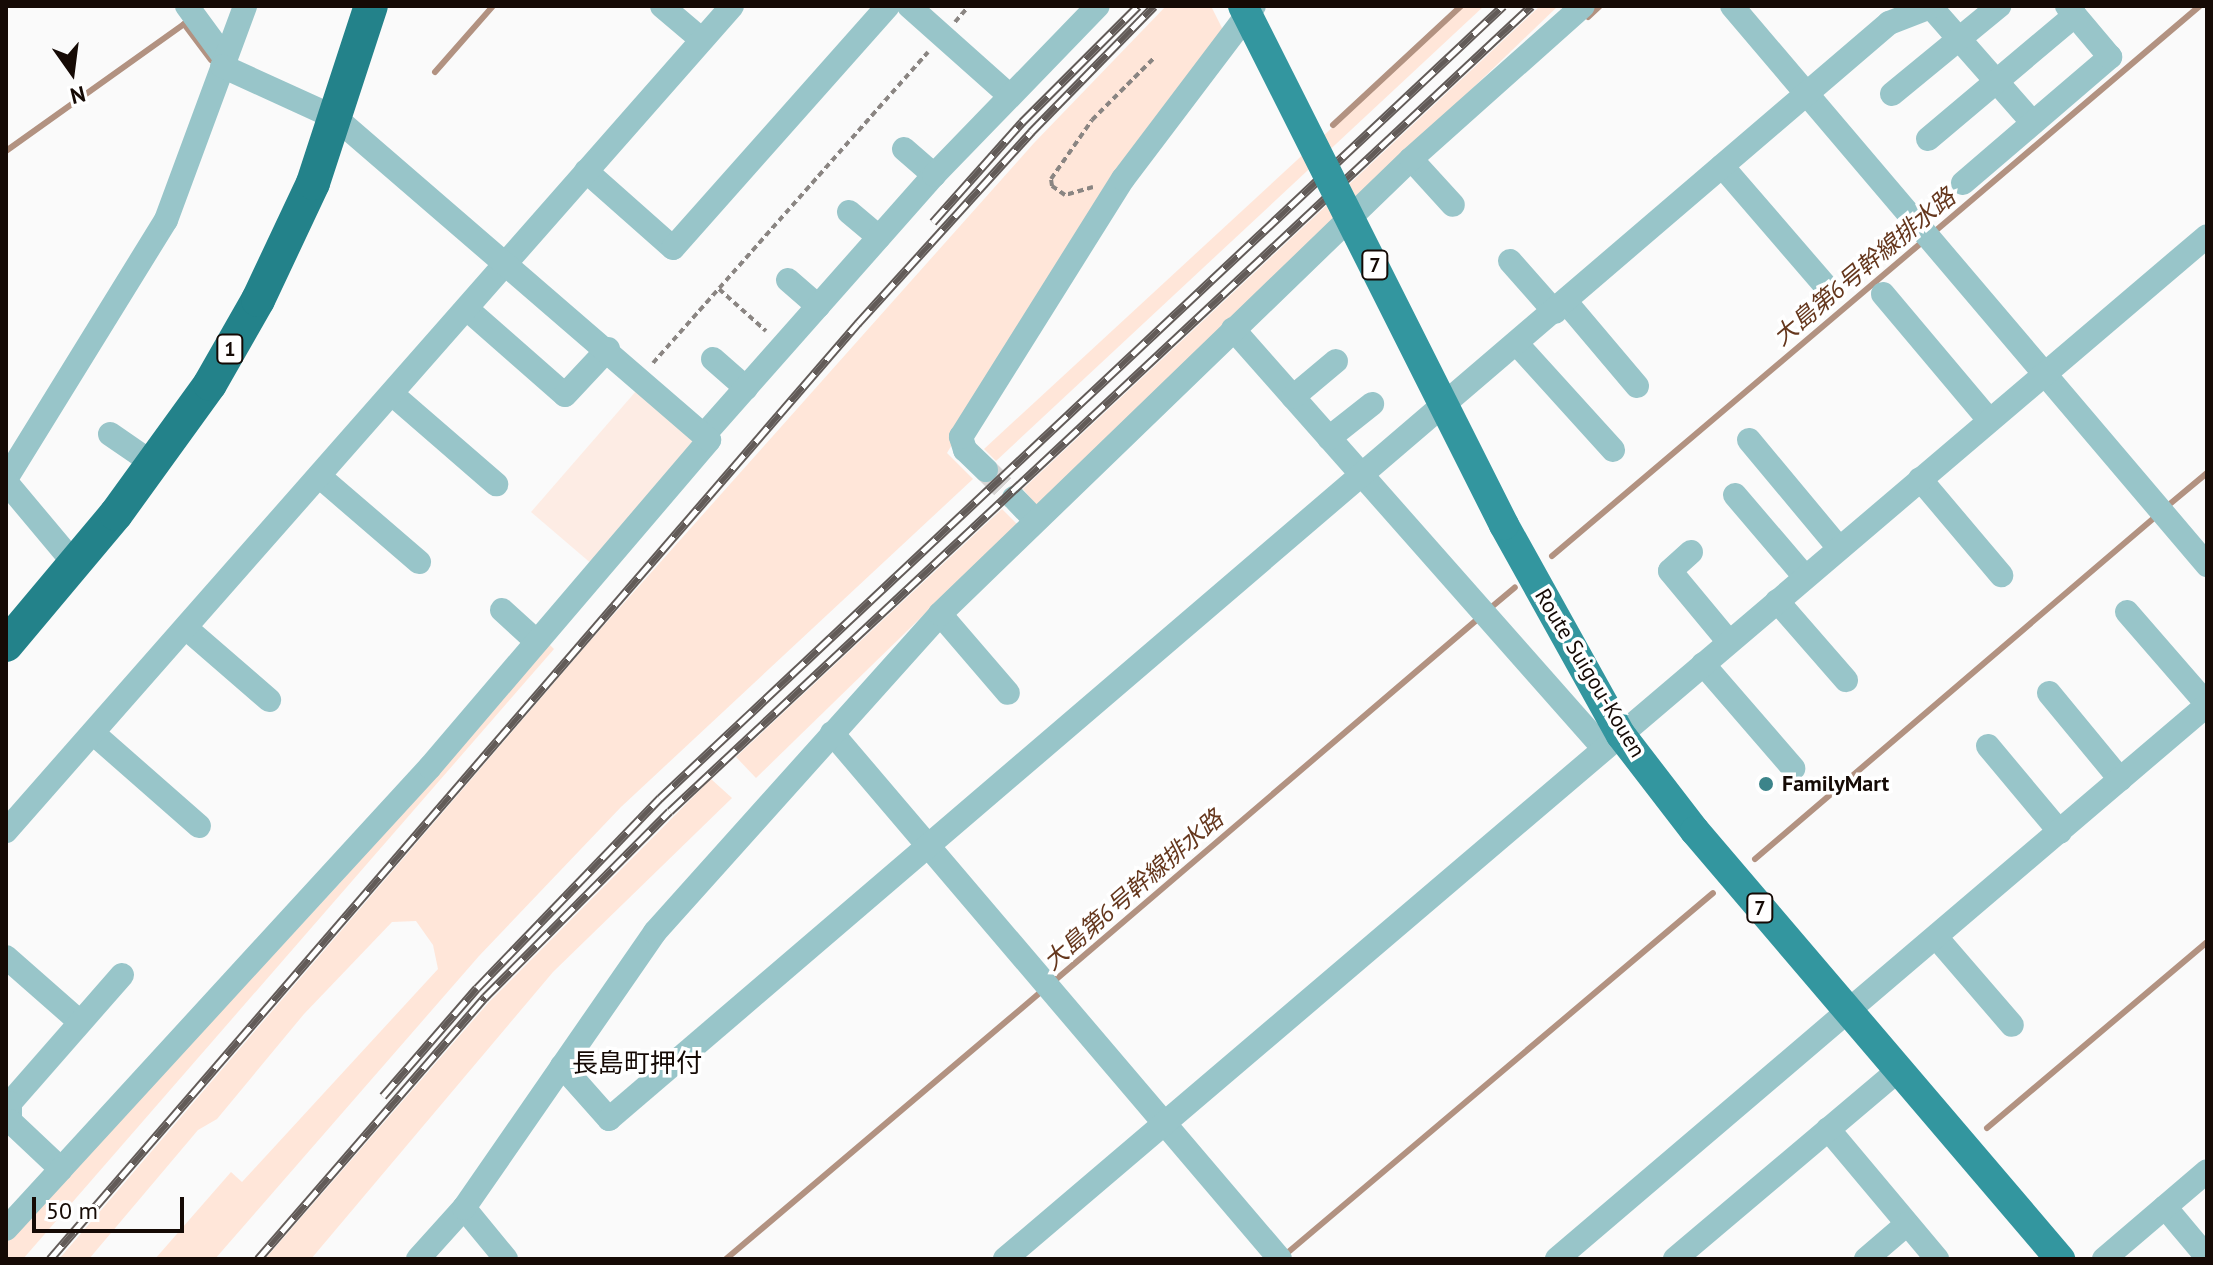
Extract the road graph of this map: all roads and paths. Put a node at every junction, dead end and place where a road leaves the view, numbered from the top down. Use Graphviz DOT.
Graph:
graph roads {
  1 [pos="187,6"];
  2 [pos="245,6"];
  3 [pos="371,6"];
  4 [pos="662,6"];
  5 [pos="732,6"];
  6 [pos="888,6"];
  7 [pos="909,6"];
  8 [pos="1098,6"];
  9 [pos="1243,6"];
  10 [pos="1254,6"];
  11 [pos="1583,6"];
  12 [pos="1732,6"];
  13 [pos="1999,6"];
  14 [pos="1932,7"];
  15 [pos="2071,11"];
  16 [pos="944,34"];
  17 [pos="1959,39"];
  18 [pos="702,40"];
  19 [pos="1154,58"];
  20 [pos="224,62"];
  21 [pos="1996,82"];
  22 [pos="1806,94"];
  23 [pos="1892,94"];
  24 [pos="1009,95"];
  25 [pos="336,118"];
  26 [pos="2033,123"];
  27 [pos="1928,139"];
  28 [pos="904,149"];
  29 [pos="1411,159"];
  30 [pos="1722,166"];
  31 [pos="586,171"];
  32 [pos="934,175"];
  33 [pos="1123,179"];
  34 [pos="1963,183"];
  35 [pos="1453,205"];
  36 [pos="849,212"];
  37 [pos="2207,236"];
  38 [pos="879,237"];
  39 [pos="1510,261"];
  40 [pos="508,262"];
  41 [pos="788,280"];
  42 [pos="719,289"];
  43 [pos="1828,289"];
  44 [pos="1883,294"];
  45 [pos="818,306"];
  46 [pos="1560,307"];
  47 [pos="467,309"];
  48 [pos="1233,329"];
  49 [pos="1517,344"];
  50 [pos="782,346"];
  51 [pos="608,349"];
  52 [pos="713,359"];
  53 [pos="1336,361"];
  54 [pos="2042,374"];
  55 [pos="641,377"];
  56 [pos="1637,386"];
  57 [pos="746,388"];
  58 [pos="392,394"];
  59 [pos="1293,397"];
  60 [pos="1372,404"];
  61 [pos="1989,420"];
  62 [pos="110,434"];
  63 [pos="704,435"];
  64 [pos="1329,438"];
  65 [pos="1749,440"];
  66 [pos="1613,450"];
  67 [pos="155,465"];
  68 [pos="986,470"];
  69 [pos="319,476"];
  70 [pos="1364,478"];
  71 [pos="1920,479"];
  72 [pos="6,481"];
  73 [pos="496,484"];
  74 [pos="1735,495"];
  75 [pos="1014,498"];
  76 [pos="1034,519"];
  77 [pos="1839,548"];
  78 [pos="1691,552"];
  79 [pos="419,562"];
  80 [pos="74,563"];
  81 [pos="2207,565"];
  82 [pos="2001,575"];
  83 [pos="1805,577"];
  84 [pos="1777,601"];
  85 [pos="502,610"];
  86 [pos="2127,612"];
  87 [pos="940,614"];
  88 [pos="186,628"];
  89 [pos="537,642"];
  90 [pos="1729,642"];
  91 [pos="6,645"];
  92 [pos="1703,664"];
  93 [pos="1846,680"];
  94 [pos="1008,693"];
  95 [pos="2049,693"];
  96 [pos="269,700"];
  97 [pos="2207,704"];
  98 [pos="93,733"];
  99 [pos="832,733"];
  100 [pos="1612,742"];
  101 [pos="1988,746"];
  102 [pos="1793,768"];
  103 [pos="2120,779"];
  104 [pos="199,826"];
  105 [pos="6,831"];
  106 [pos="2060,832"];
  107 [pos="929,847"];
  108 [pos="1936,937"];
  109 [pos="6,957"];
  110 [pos="122,975"];
  111 [pos="1848,1012"];
  112 [pos="80,1022"];
  113 [pos="2012,1025"];
  114 [pos="562,1066"];
  115 [pos="1899,1070"];
  116 [pos="1158,1129"];
  117 [pos="1828,1129"];
  118 [pos="61,1169"];
  119 [pos="2207,1171"];
  120 [pos="2165,1207"];
  121 [pos="464,1208"];
  122 [pos="1907,1224"];
  123 [pos="6,1229"];
  124 [pos="2207,1257"];
  125 [pos="418,1259"];
  126 [pos="506,1259"];
  127 [pos="1005,1259"];
  128 [pos="1280,1259"];
  129 [pos="1557,1259"];
  130 [pos="1675,1259"];
  131 [pos="1866,1259"];
  132 [pos="1937,1259"];
  133 [pos="2060,1259"];
  134 [pos="2104,1259"];
  1 -- 20 [label="street"];
  2 -- 20 [label="street"];
  3 -- 25 [label="highway, 1"];
  4 -- 18 [label="street"];
  5 -- 18 [label="street"];
  6 -- 31 [label="street"];
  7 -- 16 [label="street"];
  8 -- 24 [label="street"];
  9 -- 100 [label="main road, Route Suigou-Kouen / 7, bridge"];
  10 -- 33 [label="street"];
  11 -- 29 [label="street"];
  12 -- 22 [label="street"];
  13 -- 17 [label="street"];
  14 -- 17 [label="street"];
  14 -- 22 [label="street"];
  15 -- 21 [label="street"];
  15 -- 26 [label="street"];
  16 -- 24 [label="street"];
  16 -- 42 [label="path"];
  17 -- 21 [label="street"];
  17 -- 23 [label="street"];
  18 -- 31 [label="street"];
  19 -- 33 [label="path"];
  20 -- 25 [label="street"];
  20 -- 72 [label="street"];
  21 -- 26 [label="street"];
  21 -- 27 [label="street"];
  22 -- 30 [label="street"];
  22 -- 54 [label="street"];
  24 -- 32 [label="street"];
  25 -- 40 [label="street"];
  25 -- 67 [label="highway, 1"];
  26 -- 34 [label="street"];
  28 -- 32 [label="street"];
  29 -- 35 [label="street"];
  29 -- 48 [label="street"];
  30 -- 43 [label="street"];
  30 -- 46 [label="street"];
  31 -- 40 [label="street"];
  32 -- 38 [label="street"];
  33 -- 68 [label="street"];
  36 -- 38 [label="street"];
  37 -- 54 [label="street"];
  38 -- 45 [label="street"];
  39 -- 46 [label="street"];
  40 -- 47 [label="street"];
  40 -- 51 [label="street"];
  41 -- 45 [label="street"];
  42 -- 50 [label="path"];
  42 -- 55 [label="path"];
  44 -- 61 [label="street"];
  45 -- 50 [label="street"];
  46 -- 49 [label="street"];
  46 -- 56 [label="street"];
  47 -- 51 [label="street"];
  47 -- 58 [label="street"];
  48 -- 59 [label="street"];
  48 -- 76 [label="street"];
  49 -- 66 [label="street"];
  49 -- 70 [label="street"];
  50 -- 57 [label="street"];
  51 -- 55 [label="street"];
  52 -- 57 [label="street"];
  53 -- 59 [label="street"];
  54 -- 61 [label="street"];
  54 -- 81 [label="street"];
  55 -- 63 [label="street"];
  57 -- 63 [label="street"];
  58 -- 69 [label="street"];
  58 -- 73 [label="street"];
  59 -- 64 [label="street"];
  60 -- 64 [label="street"];
  61 -- 71 [label="street"];
  62 -- 67 [label="street"];
  63 -- 89 [label="street"];
  64 -- 70 [label="street"];
  65 -- 77 [label="street"];
  67 -- 80 [label="highway, 1"];
  69 -- 79 [label="street"];
  69 -- 88 [label="street"];
  70 -- 100 [label="street"];
  70 -- 107 [label="street"];
  71 -- 77 [label="street"];
  71 -- 82 [label="street"];
  72 -- 80 [label="street"];
  74 -- 83 [label="street"];
  75 -- 76 [label="street"];
  76 -- 87 [label="street"];
  77 -- 83 [label="street"];
  78 -- 90 [label="street"];
  80 -- 91 [label="highway, 1"];
  83 -- 84 [label="street"];
  84 -- 90 [label="street"];
  84 -- 93 [label="street"];
  85 -- 89 [label="street"];
  86 -- 97 [label="street"];
  87 -- 94 [label="street"];
  87 -- 99 [label="street"];
  88 -- 96 [label="street"];
  88 -- 98 [label="street"];
  89 -- 118 [label="street"];
  90 -- 92 [label="street"];
  92 -- 100 [label="street"];
  92 -- 102 [label="street"];
  95 -- 103 [label="street"];
  97 -- 103 [label="street"];
  98 -- 104 [label="street"];
  98 -- 105 [label="street"];
  99 -- 107 [label="street"];
  99 -- 114 [label="street"];
  100 -- 111 [label="main road, Route Suigou-Kouen / 7"];
  100 -- 116 [label="street"];
  101 -- 106 [label="street"];
  103 -- 106 [label="street"];
  106 -- 108 [label="street"];
  107 -- 114 [label="street"];
  107 -- 116 [label="street"];
  108 -- 111 [label="street"];
  108 -- 113 [label="street"];
  109 -- 112 [label="street"];
  110 -- 112 [label="street"];
  111 -- 115 [label="main road, Route Suigou-Kouen / 7"];
  111 -- 129 [label="street"];
  112 -- 118 [label="street"];
  114 -- 121 [label="street"];
  115 -- 117 [label="street"];
  115 -- 133 [label="main road, Route Suigou-Kouen / 7"];
  116 -- 127 [label="street"];
  116 -- 128 [label="street"];
  117 -- 122 [label="street"];
  117 -- 130 [label="street"];
  118 -- 123 [label="street"];
  119 -- 120 [label="street"];
  120 -- 124 [label="street"];
  120 -- 134 [label="street"];
  121 -- 125 [label="street"];
  121 -- 126 [label="street"];
  122 -- 131 [label="street"];
  122 -- 132 [label="street"];
}
